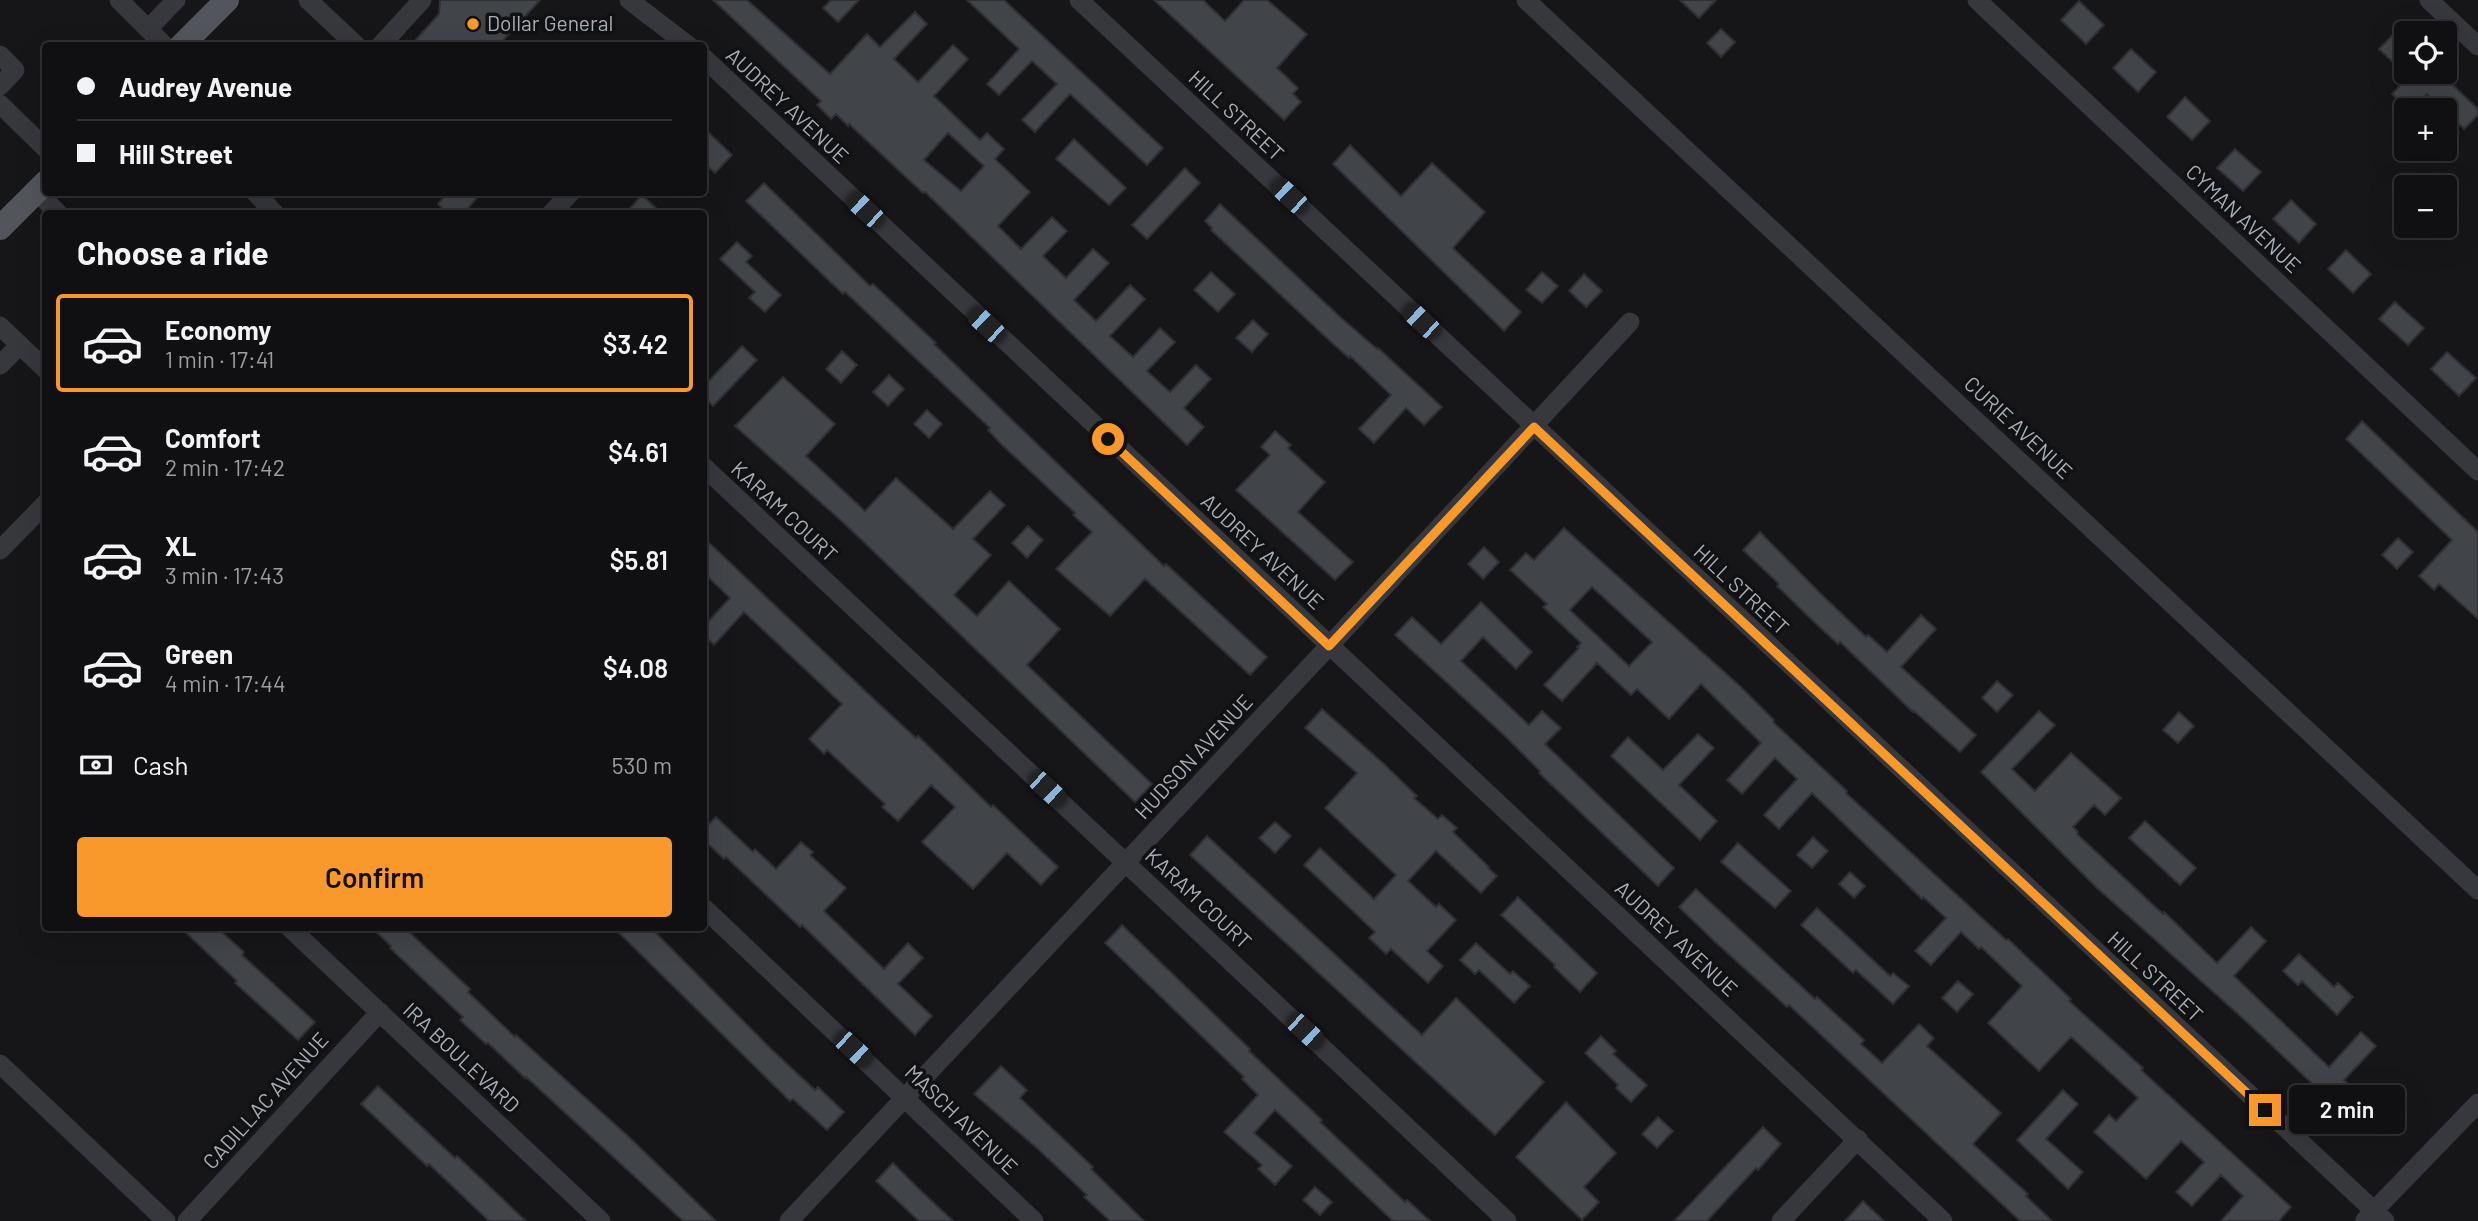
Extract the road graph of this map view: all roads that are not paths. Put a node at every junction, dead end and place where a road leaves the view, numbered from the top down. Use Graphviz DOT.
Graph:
graph roads {
  1 [pos="119,0"];
  2 [pos="176,0"];
  3 [pos="227,0"];
  4 [pos="308,0"];
  5 [pos="629,0"];
  6 [pos="1079,0"];
  7 [pos="1526,0"];
  8 [pos="1977,0"];
  9 [pos="2429,0"];
  10 [pos="416,2"];
  11 [pos="148,29"];
  12 [pos="161,42"];
  13 [pos="185,42"];
  14 [pos="353,42"];
  15 [pos="383,42"];
  16 [pos="684,42"];
  17 [pos="2478,46"];
  18 [pos="0,55"];
  19 [pos="707,61"];
  20 [pos="0,86"];
  21 [pos="0,104"];
  22 [pos="42,145"];
  23 [pos="41,187"];
  24 [pos="259,196"];
  25 [pos="567,196"];
  26 [pos="271,210"];
  27 [pos="555,210"];
  28 [pos="0,228"];
  29 [pos="1630,322"];
  30 [pos="0,326"];
  31 [pos="20,345"];
  32 [pos="0,365"];
  33 [pos="42,366"];
  34 [pos="1534,427"];
  35 [pos="707,470"];
  36 [pos="2478,471"];
  37 [pos="42,507"];
  38 [pos="0,550"];
  39 [pos="1329,646"];
  40 [pos="1126,863"];
  41 [pos="2478,890"];
  42 [pos="707,911"];
  43 [pos="293,931"];
  44 [pos="380,1012"];
  45 [pos="0,1064"];
  46 [pos="904,1099"];
  47 [pos="2478,1103"];
  48 [pos="1858,1139"];
  49 [pos="2374,1218"];
  50 [pos="166,1221"];
  51 [pos="187,1221"];
  52 [pos="601,1221"];
  53 [pos="789,1221"];
  54 [pos="1034,1221"];
  55 [pos="1507,1221"];
  56 [pos="1780,1221"];
  57 [pos="1943,1221"];
  1 -- 11 [label="street"];
  2 -- 11 [label="street"];
  3 -- 13 [label="main road"];
  4 -- 14 [label="street"];
  5 -- 16 [label="street"];
  6 -- 34 [label="street, HILL STREET"];
  7 -- 41 [label="street, CURIE AVENUE"];
  8 -- 36 [label="street, CYMAN AVENUE"];
  9 -- 17 [label="street"];
  10 -- 15 [label="street"];
  11 -- 12 [label="street"];
  18 -- 20 [label="street"];
  19 -- 39 [label="street, AUDREY AVENUE"];
  21 -- 22 [label="street"];
  23 -- 28 [label="main road"];
  24 -- 26 [label="street"];
  25 -- 27 [label="street"];
  29 -- 34 [label="street, HUDSON AVENUE"];
  30 -- 31 [label="street"];
  31 -- 32 [label="street"];
  31 -- 33 [label="street"];
  34 -- 39 [label="street, HUDSON AVENUE"];
  34 -- 49 [label="street, HILL STREET"];
  35 -- 40 [label="street, KARAM COURT"];
  37 -- 38 [label="street"];
  39 -- 40 [label="street, HUDSON AVENUE"];
  39 -- 48 [label="street, AUDREY AVENUE"];
  40 -- 46 [label="street, HUDSON AVENUE"];
  40 -- 55 [label="street, KARAM COURT"];
  42 -- 46 [label="street, MASCH AVENUE"];
  43 -- 44 [label="street, IRA BOULEVARD"];
  44 -- 51 [label="street, CADILLAC AVENUE"];
  44 -- 52 [label="street, IRA BOULEVARD"];
  45 -- 50 [label="street"];
  46 -- 53 [label="street, HUDSON AVENUE"];
  46 -- 54 [label="street, MASCH AVENUE"];
  47 -- 49 [label="street"];
  48 -- 56 [label="street"];
  48 -- 57 [label="street, AUDREY AVENUE"];
}
